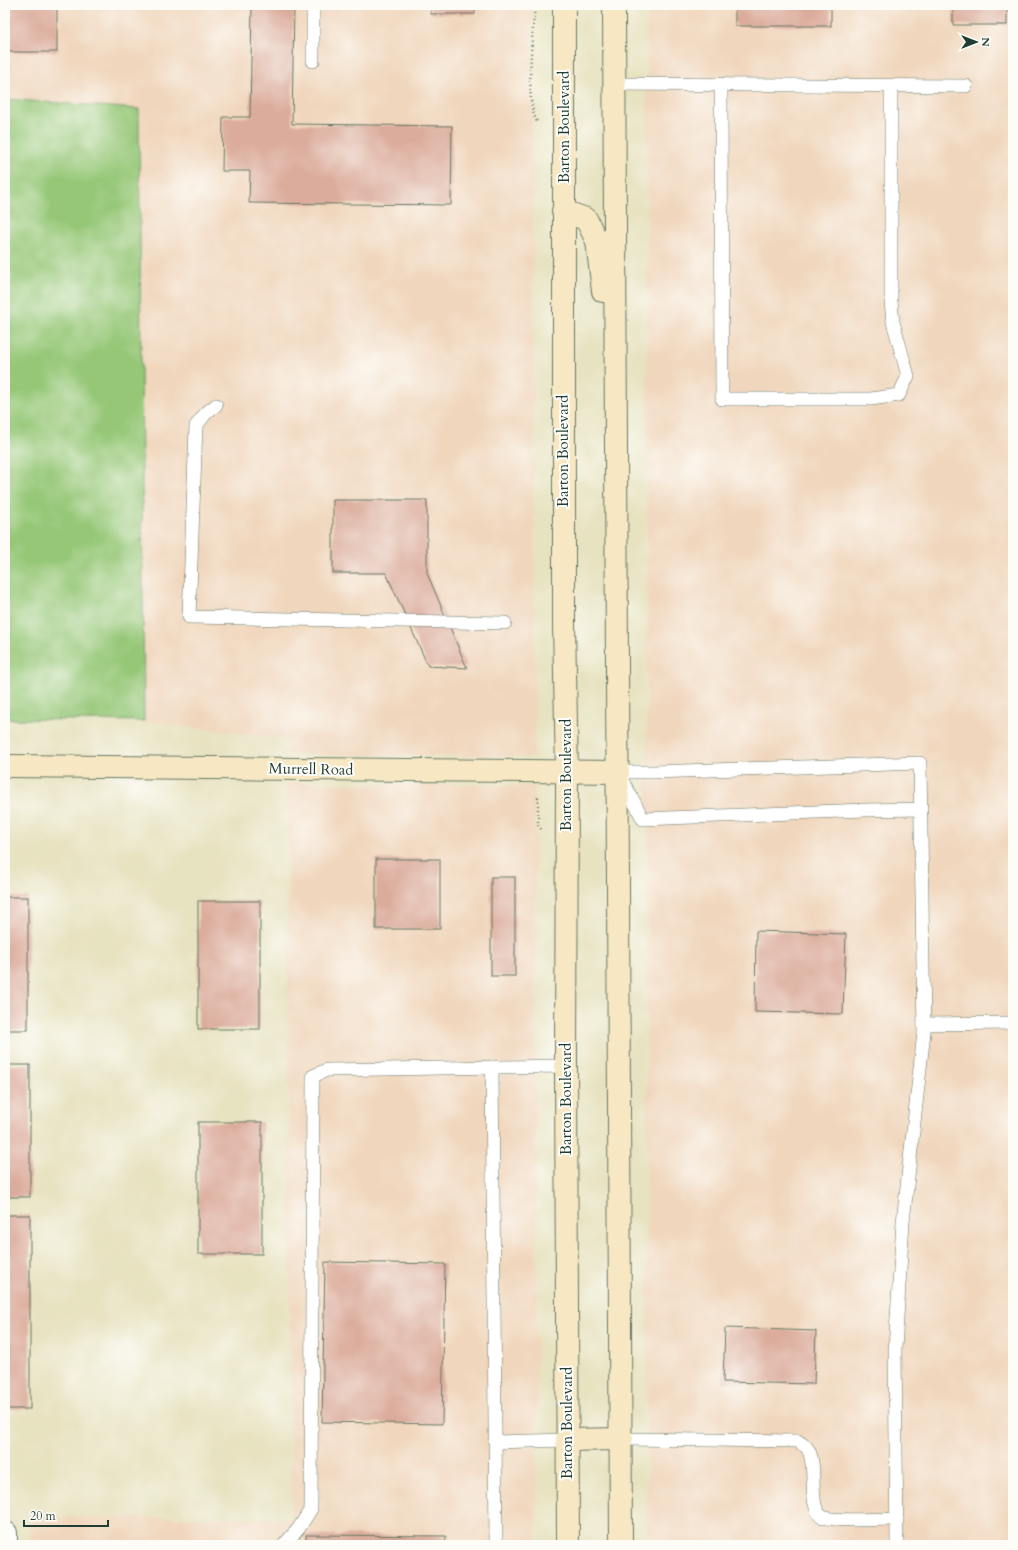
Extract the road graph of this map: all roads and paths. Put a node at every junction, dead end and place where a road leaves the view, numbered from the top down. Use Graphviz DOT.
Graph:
graph roads {
  1 [pos="313,5"];
  2 [pos="564,5"];
  3 [pos="614,5"];
  4 [pos="313,61"];
  5 [pos="614,84"];
  6 [pos="721,84"];
  7 [pos="891,86"];
  8 [pos="966,86"];
  9 [pos="563,211"];
  10 [pos="615,382"];
  11 [pos="216,404"];
  12 [pos="505,623"];
  13 [pos="5,766"];
  14 [pos="567,772"];
  15 [pos="618,772"];
  16 [pos="921,809"];
  17 [pos="1013,1023"];
  18 [pos="924,1024"];
  19 [pos="566,1066"];
  20 [pos="492,1067"];
  21 [pos="622,1439"];
  22 [pos="567,1440"];
  23 [pos="495,1442"];
  24 [pos="896,1519"];
  25 [pos="284,1545"];
  26 [pos="496,1545"];
  27 [pos="568,1545"];
  28 [pos="621,1545"];
  29 [pos="897,1545"];
  1 -- 4 [label="lane"];
  2 -- 9 [label="main road, Barton Boulevard"];
  3 -- 5 [label="main road"];
  5 -- 6 [label="lane"];
  5 -- 10 [label="main road"];
  6 -- 7 [label="lane"];
  6 -- 7 [label="lane"];
  7 -- 8 [label="lane"];
  9 -- 10 [label="main road"];
  9 -- 14 [label="main road, Barton Boulevard"];
  10 -- 15 [label="main road"];
  11 -- 12 [label="lane"];
  13 -- 14 [label="main road, Murrell Road"];
  14 -- 15 [label="main road, Murrell Road"];
  14 -- 19 [label="main road, Barton Boulevard"];
  15 -- 16 [label="lane"];
  15 -- 16 [label="lane"];
  15 -- 21 [label="main road"];
  16 -- 18 [label="lane"];
  17 -- 18 [label="lane"];
  18 -- 24 [label="lane"];
  19 -- 20 [label="lane"];
  19 -- 22 [label="main road, Barton Boulevard"];
  20 -- 23 [label="lane"];
  20 -- 25 [label="lane"];
  21 -- 22 [label="main road"];
  21 -- 24 [label="lane"];
  21 -- 28 [label="main road"];
  22 -- 23 [label="lane"];
  22 -- 27 [label="main road, Barton Boulevard"];
  23 -- 26 [label="lane"];
  24 -- 29 [label="lane"];
}
